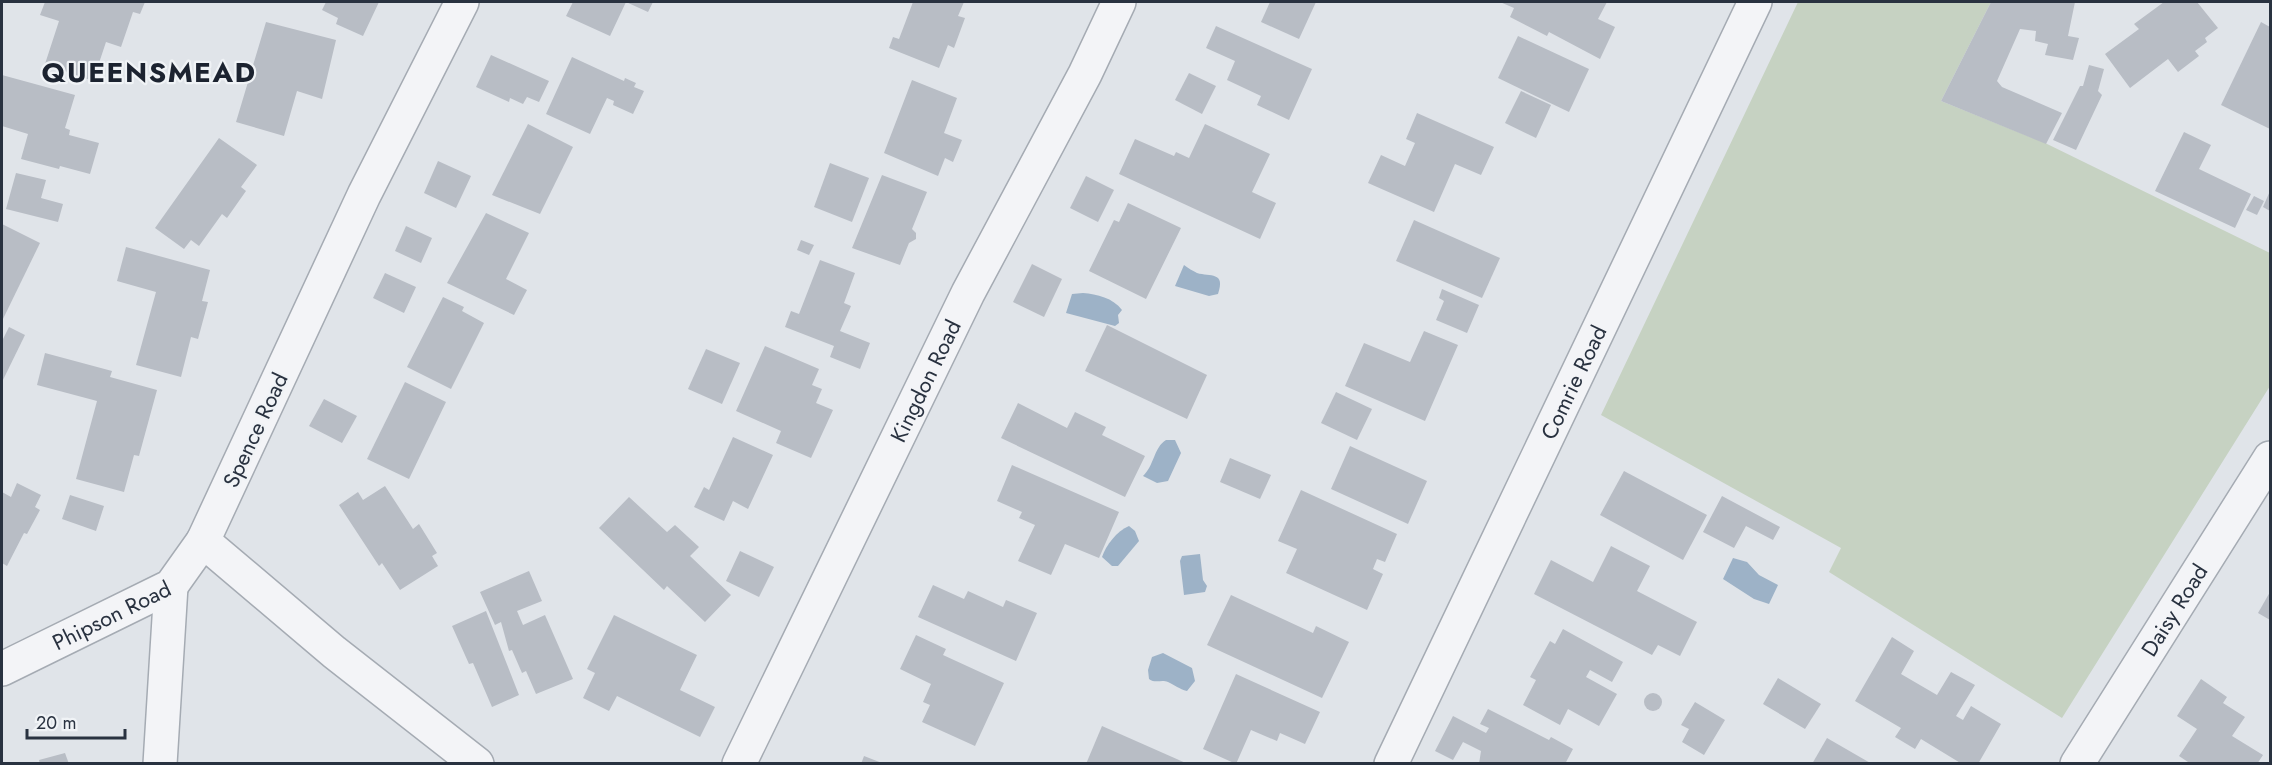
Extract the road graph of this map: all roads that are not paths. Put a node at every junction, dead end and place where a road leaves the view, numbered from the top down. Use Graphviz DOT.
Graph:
graph roads {
  1 [pos="462,2"];
  2 [pos="1119,2"];
  3 [pos="1755,2"];
  4 [pos="2271,458"];
  5 [pos="203,541"];
  6 [pos="171,586"];
  7 [pos="2,669"];
  8 [pos="160,764"];
  9 [pos="477,764"];
  10 [pos="739,764"];
  11 [pos="1390,764"];
  12 [pos="2077,764"];
  1 -- 5 [label="street, Spence Road"];
  2 -- 10 [label="street, Kingdon Road"];
  3 -- 11 [label="street, Comrie Road"];
  4 -- 12 [label="street, Daisy Road"];
  5 -- 6 [label="street, Phipson Road"];
  5 -- 9 [label="street"];
  6 -- 7 [label="street, Phipson Road"];
  6 -- 8 [label="street"];
}
